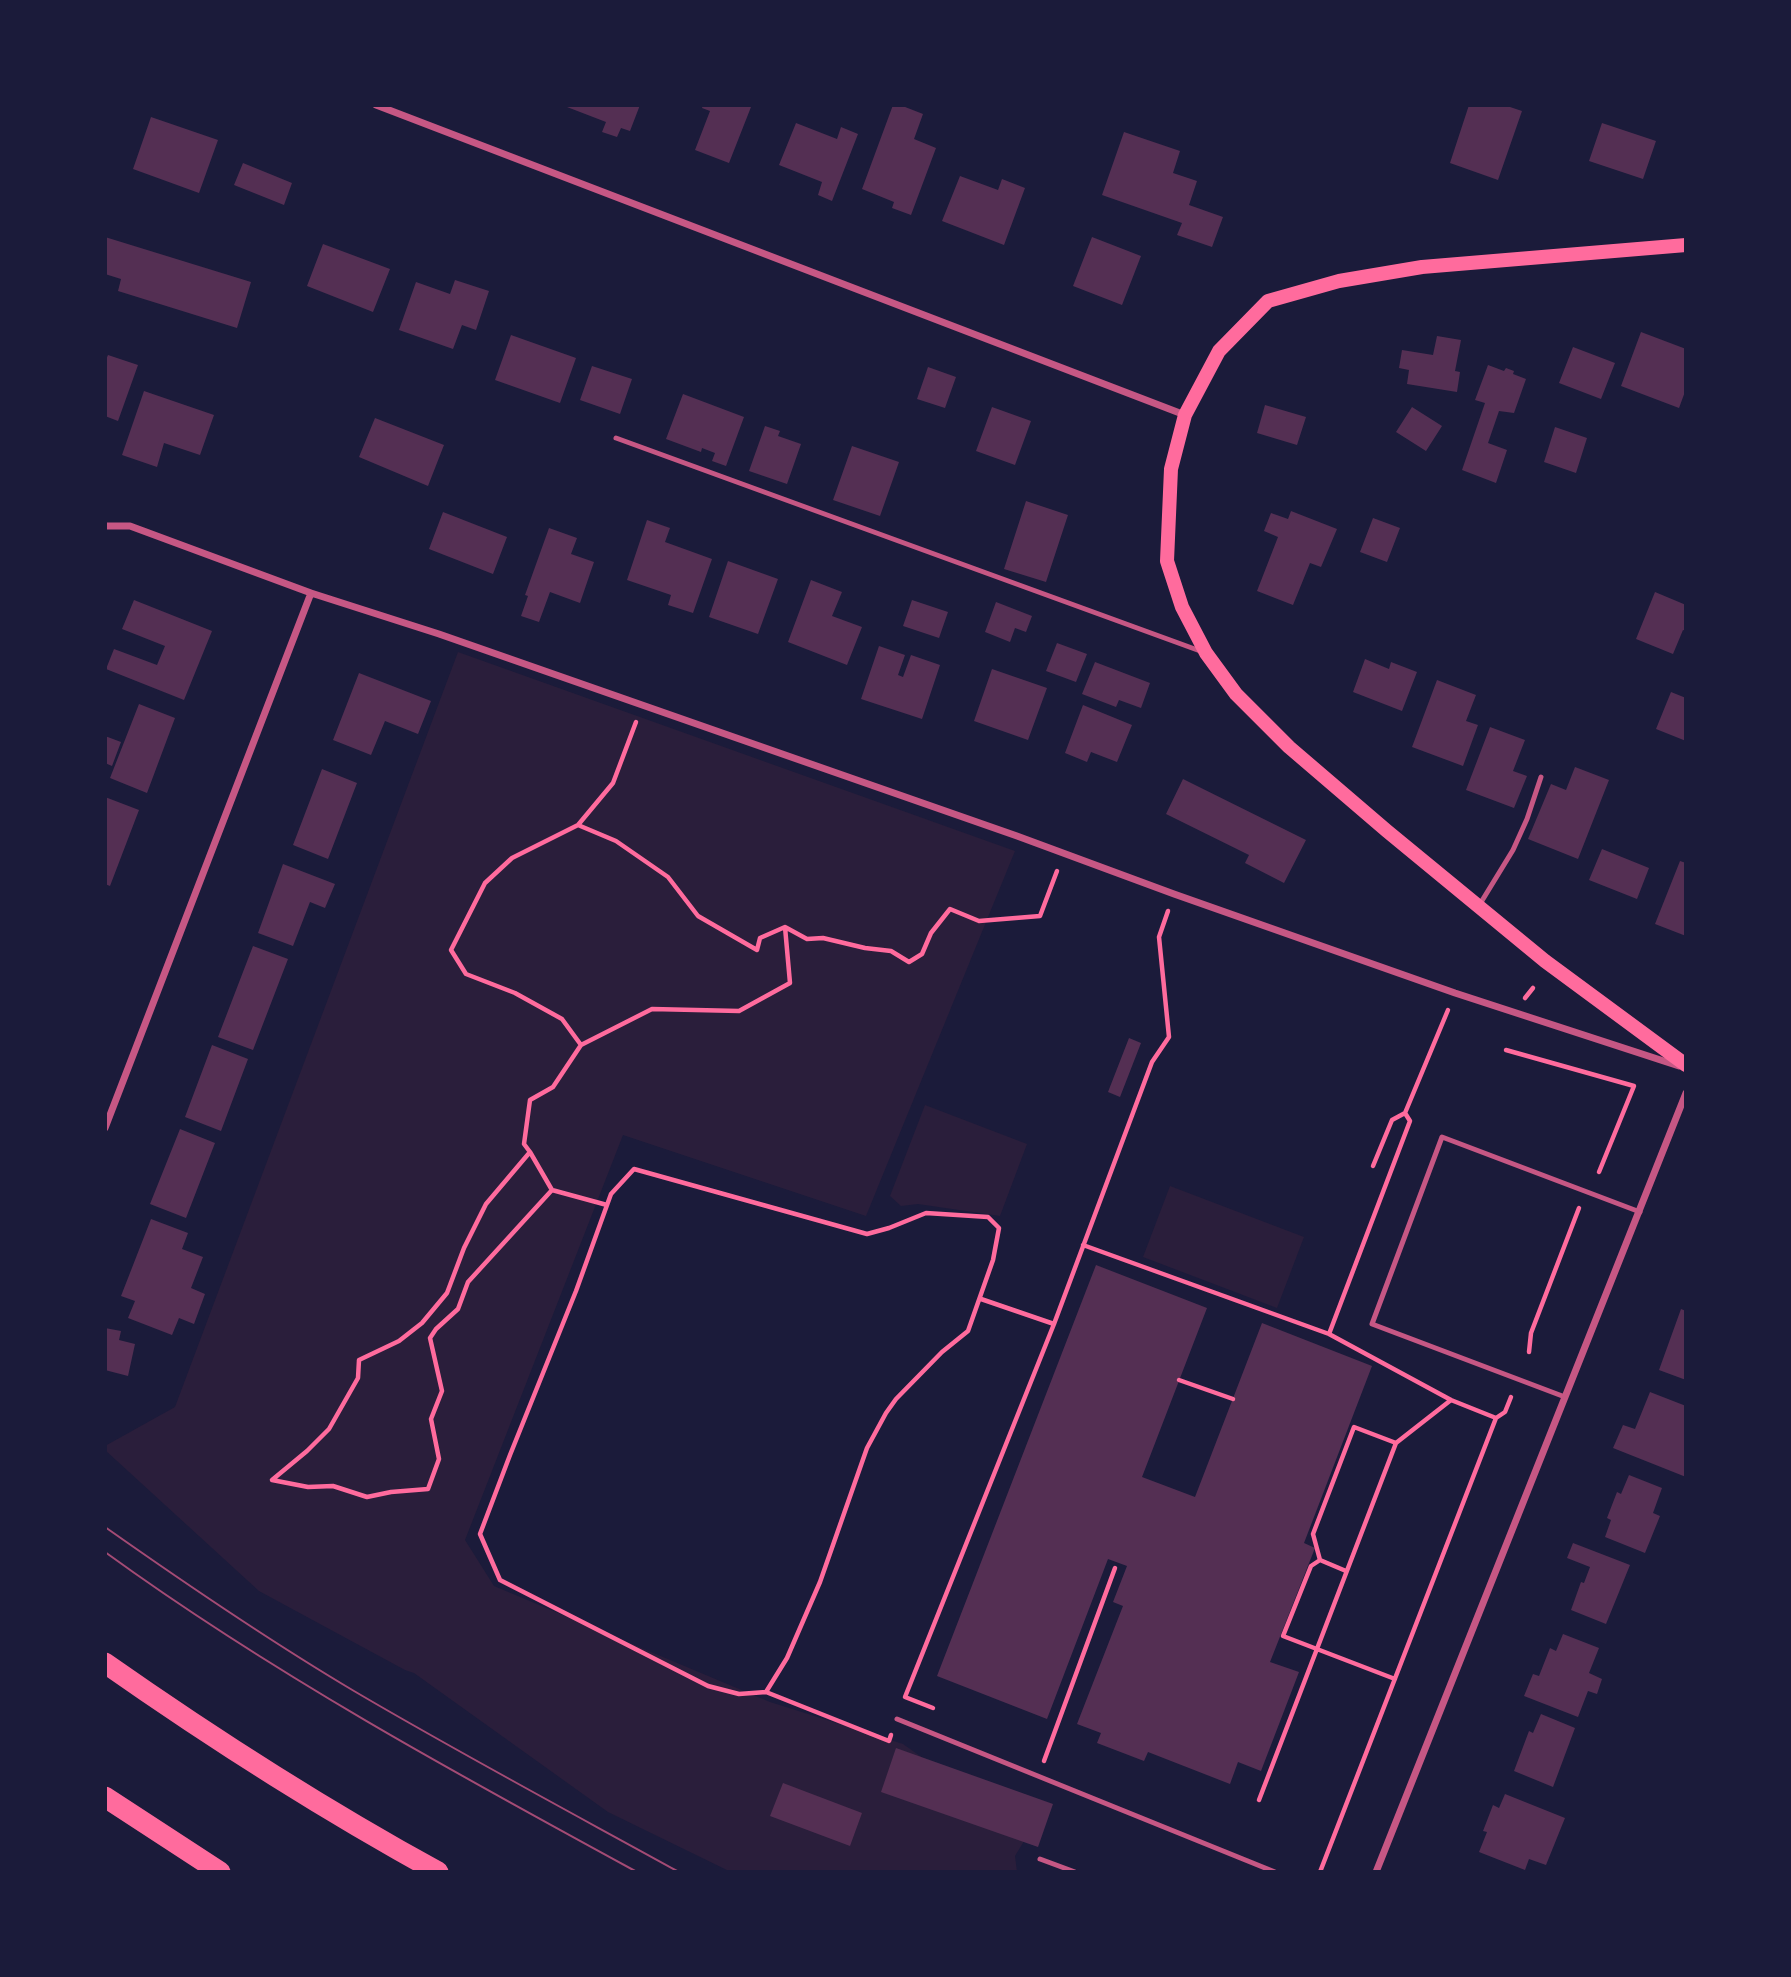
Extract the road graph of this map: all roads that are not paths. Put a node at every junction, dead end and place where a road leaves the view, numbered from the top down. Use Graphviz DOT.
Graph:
graph roads {
  1 [pos="376,105"];
  2 [pos="1686,246"];
  3 [pos="1185,415"];
  4 [pos="616,438"];
  5 [pos="105,526"];
  6 [pos="311,593"];
  7 [pos="1206,653"];
  8 [pos="1541,777"];
  9 [pos="1478,907"];
  10 [pos="1686,1067"];
  11 [pos="1686,1093"];
  12 [pos="105,1128"];
  13 [pos="1640,1212"];
  14 [pos="1565,1397"];
  15 [pos="105,1663"];
  16 [pos="897,1719"];
  17 [pos="105,1797"];
  18 [pos="1040,1859"];
  19 [pos="220,1872"];
  20 [pos="438,1872"];
  21 [pos="1075,1872"];
  22 [pos="1275,1872"];
  23 [pos="1376,1872"];
  1 -- 3 [label="street"];
  2 -- 3 [label="main road"];
  3 -- 7 [label="main road"];
  4 -- 7 [label="lane"];
  5 -- 6 [label="street"];
  6 -- 10 [label="street"];
  6 -- 12 [label="street"];
  7 -- 9 [label="main road"];
  8 -- 9 [label="lane"];
  9 -- 10 [label="main road"];
  11 -- 13 [label="street"];
  13 -- 14 [label="street"];
  13 -- 14 [label="lane"];
  14 -- 23 [label="street"];
  15 -- 20 [label="highway"];
  16 -- 22 [label="lane"];
  17 -- 19 [label="highway"];
  18 -- 21 [label="lane"];
}
